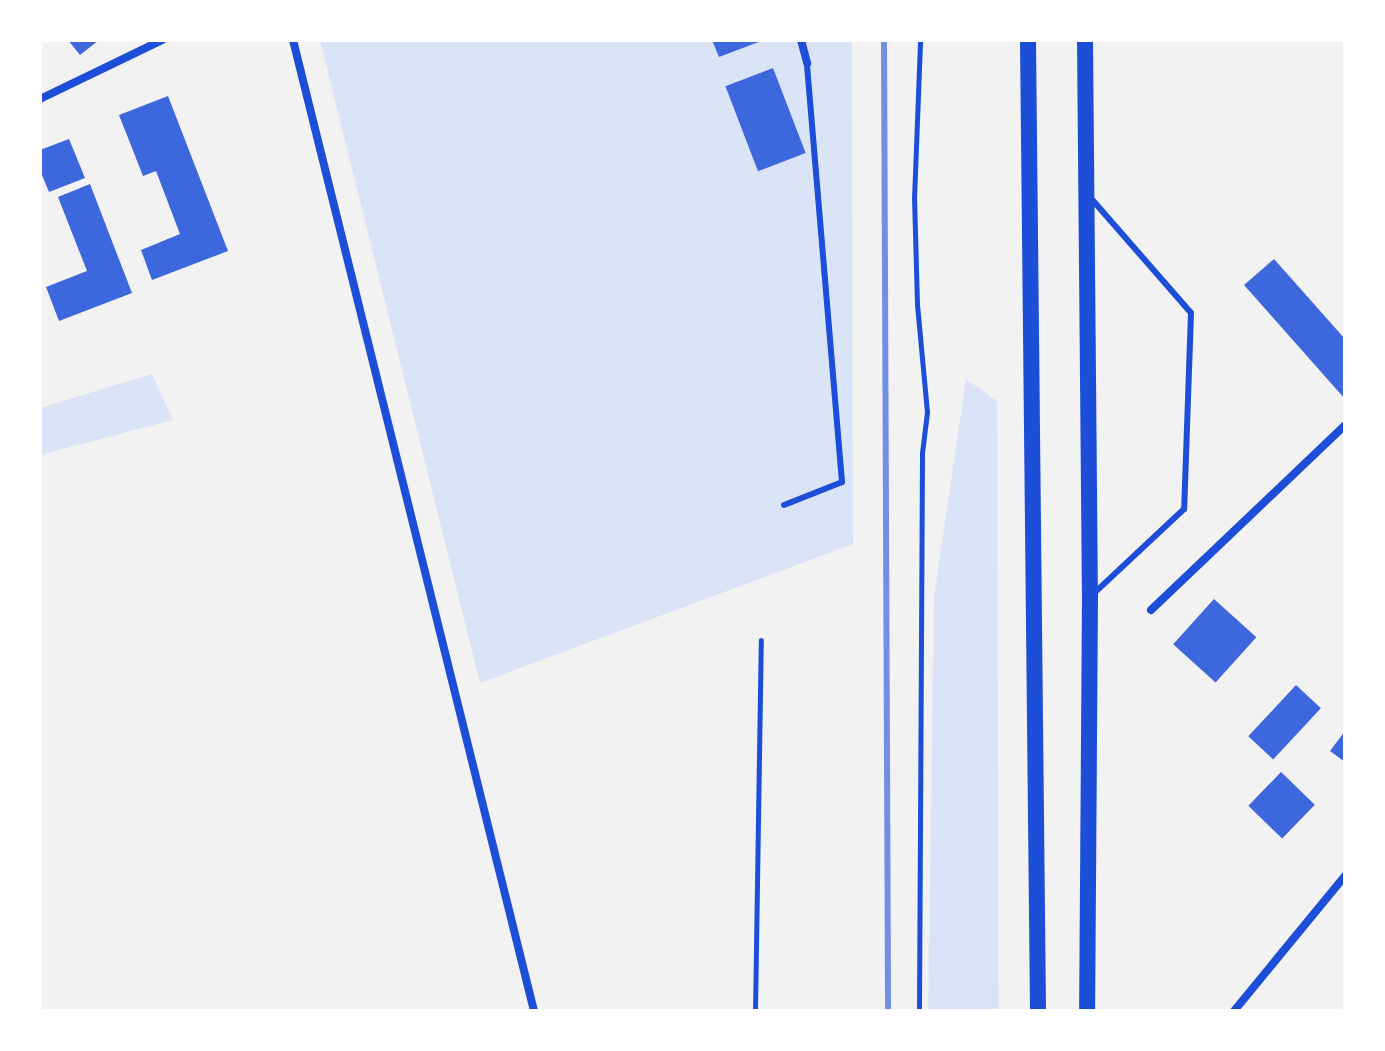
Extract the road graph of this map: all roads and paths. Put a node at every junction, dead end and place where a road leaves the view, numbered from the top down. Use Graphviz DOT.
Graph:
graph roads {
  1 [pos="162,40"];
  2 [pos="293,40"];
  3 [pos="801,40"];
  4 [pos="920,40"];
  5 [pos="1028,40"];
  6 [pos="1085,40"];
  7 [pos="807,63"];
  8 [pos="40,99"];
  9 [pos="1085,191"];
  10 [pos="1345,425"];
  11 [pos="784,505"];
  12 [pos="1090,597"];
  13 [pos="1151,610"];
  14 [pos="761,640"];
  15 [pos="1345,876"];
  16 [pos="534,1011"];
  17 [pos="755,1011"];
  18 [pos="919,1011"];
  19 [pos="1038,1011"];
  20 [pos="1087,1011"];
  21 [pos="1234,1011"];
  1 -- 8 [label="street"];
  2 -- 16 [label="street"];
  3 -- 7 [label="street"];
  4 -- 18 [label="path"];
  5 -- 19 [label="main road"];
  6 -- 9 [label="main road"];
  7 -- 11 [label="lane"];
  9 -- 12 [label="main road"];
  9 -- 12 [label="lane"];
  10 -- 13 [label="street"];
  12 -- 20 [label="main road"];
  14 -- 17 [label="path"];
  15 -- 21 [label="street"];
}
